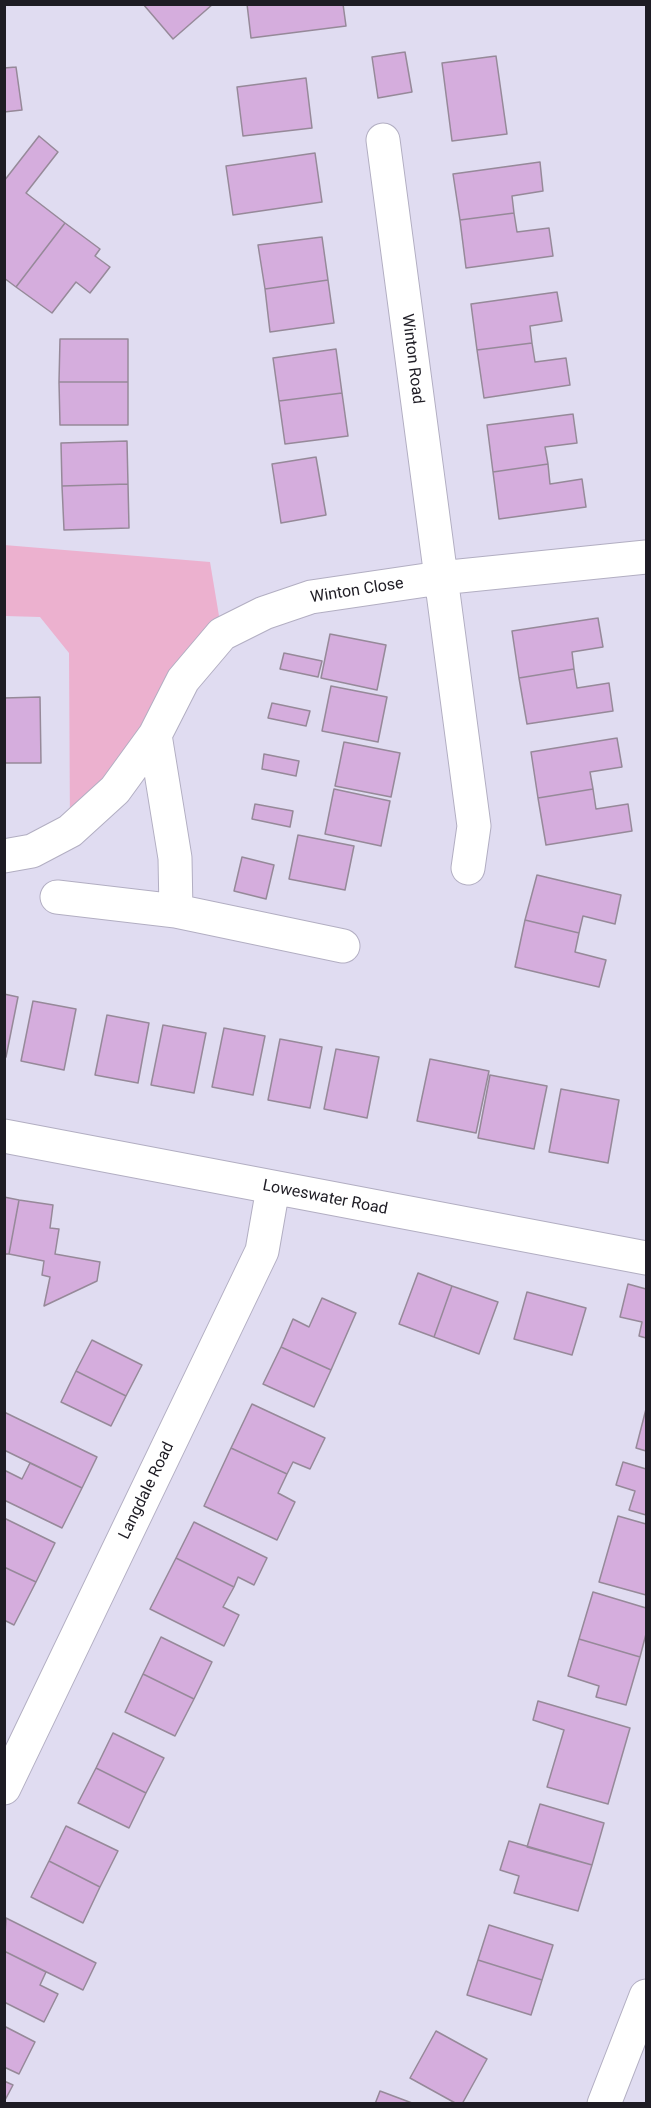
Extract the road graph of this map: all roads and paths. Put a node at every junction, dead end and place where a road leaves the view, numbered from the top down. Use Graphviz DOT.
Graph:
graph roads {
  1 [pos="383,140"];
  2 [pos="646,557"];
  3 [pos="440,578"];
  4 [pos="155,735"];
  5 [pos="4,856"];
  6 [pos="468,868"];
  7 [pos="57,897"];
  8 [pos="176,911"];
  9 [pos="344,946"];
  10 [pos="4,1136"];
  11 [pos="273,1188"];
  12 [pos="646,1258"];
  13 [pos="4,1788"];
  14 [pos="646,1996"];
  15 [pos="604,2103"];
  1 -- 3 [label="street, Winton Road"];
  2 -- 3 [label="street"];
  3 -- 4 [label="street, Winton Close"];
  3 -- 6 [label="street, Winton Road"];
  4 -- 5 [label="street, Winton Close"];
  4 -- 8 [label="street"];
  7 -- 8 [label="street"];
  8 -- 9 [label="street"];
  10 -- 11 [label="street, Loweswater Road"];
  11 -- 12 [label="street, Loweswater Road"];
  11 -- 13 [label="street, Langdale Road"];
  14 -- 15 [label="street"];
}
